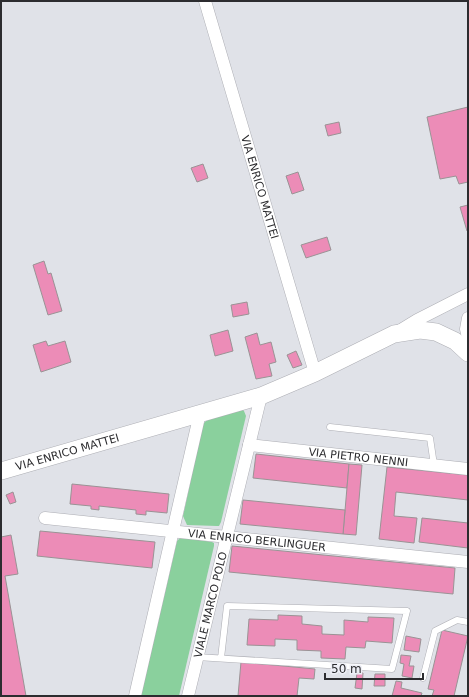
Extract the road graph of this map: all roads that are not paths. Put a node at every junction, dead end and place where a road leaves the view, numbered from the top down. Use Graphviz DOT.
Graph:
graph roads {
  1 [pos="205,1"];
  2 [pos="468,294"];
  3 [pos="468,318"];
  4 [pos="394,334"];
  5 [pos="468,338"];
  6 [pos="468,353"];
  7 [pos="315,373"];
  8 [pos="261,396"];
  9 [pos="200,413"];
  10 [pos="330,426"];
  11 [pos="249,445"];
  12 [pos="434,465"];
  13 [pos="468,469"];
  14 [pos="1,471"];
  15 [pos="45,518"];
  16 [pos="172,532"];
  17 [pos="226,536"];
  18 [pos="468,562"];
  19 [pos="468,622"];
  20 [pos="197,657"];
  21 [pos="221,658"];
  22 [pos="423,678"];
  23 [pos="135,696"];
  24 [pos="188,696"];
  1 -- 7 [label="street, VIA ENRICO MATTEI"];
  2 -- 4 [label="street"];
  3 -- 5 [label="street"];
  4 -- 6 [label="main road, VIA ENRICO MATTEI"];
  4 -- 7 [label="main road, VIA ENRICO MATTEI"];
  7 -- 8 [label="main road, VIA ENRICO MATTEI"];
  8 -- 9 [label="main road, VIA ENRICO MATTEI"];
  8 -- 11 [label="street, VIALE MARCO POLO"];
  9 -- 14 [label="main road, VIA ENRICO MATTEI"];
  9 -- 16 [label="street"];
  10 -- 12 [label="lane"];
  11 -- 12 [label="street, VIA PIETRO NENNI"];
  11 -- 17 [label="street, VIALE MARCO POLO"];
  12 -- 13 [label="street, VIA PIETRO NENNI"];
  15 -- 16 [label="street, VIA ENRICO BERLINGUER"];
  16 -- 17 [label="street, VIA ENRICO BERLINGUER"];
  16 -- 23 [label="street"];
  17 -- 18 [label="street, VIA ENRICO BERLINGUER"];
  17 -- 20 [label="street, VIALE MARCO POLO"];
  19 -- 22 [label="lane"];
  20 -- 21 [label="lane"];
  20 -- 24 [label="street, VIALE MARCO POLO"];
  21 -- 21 [label="lane"];
}
